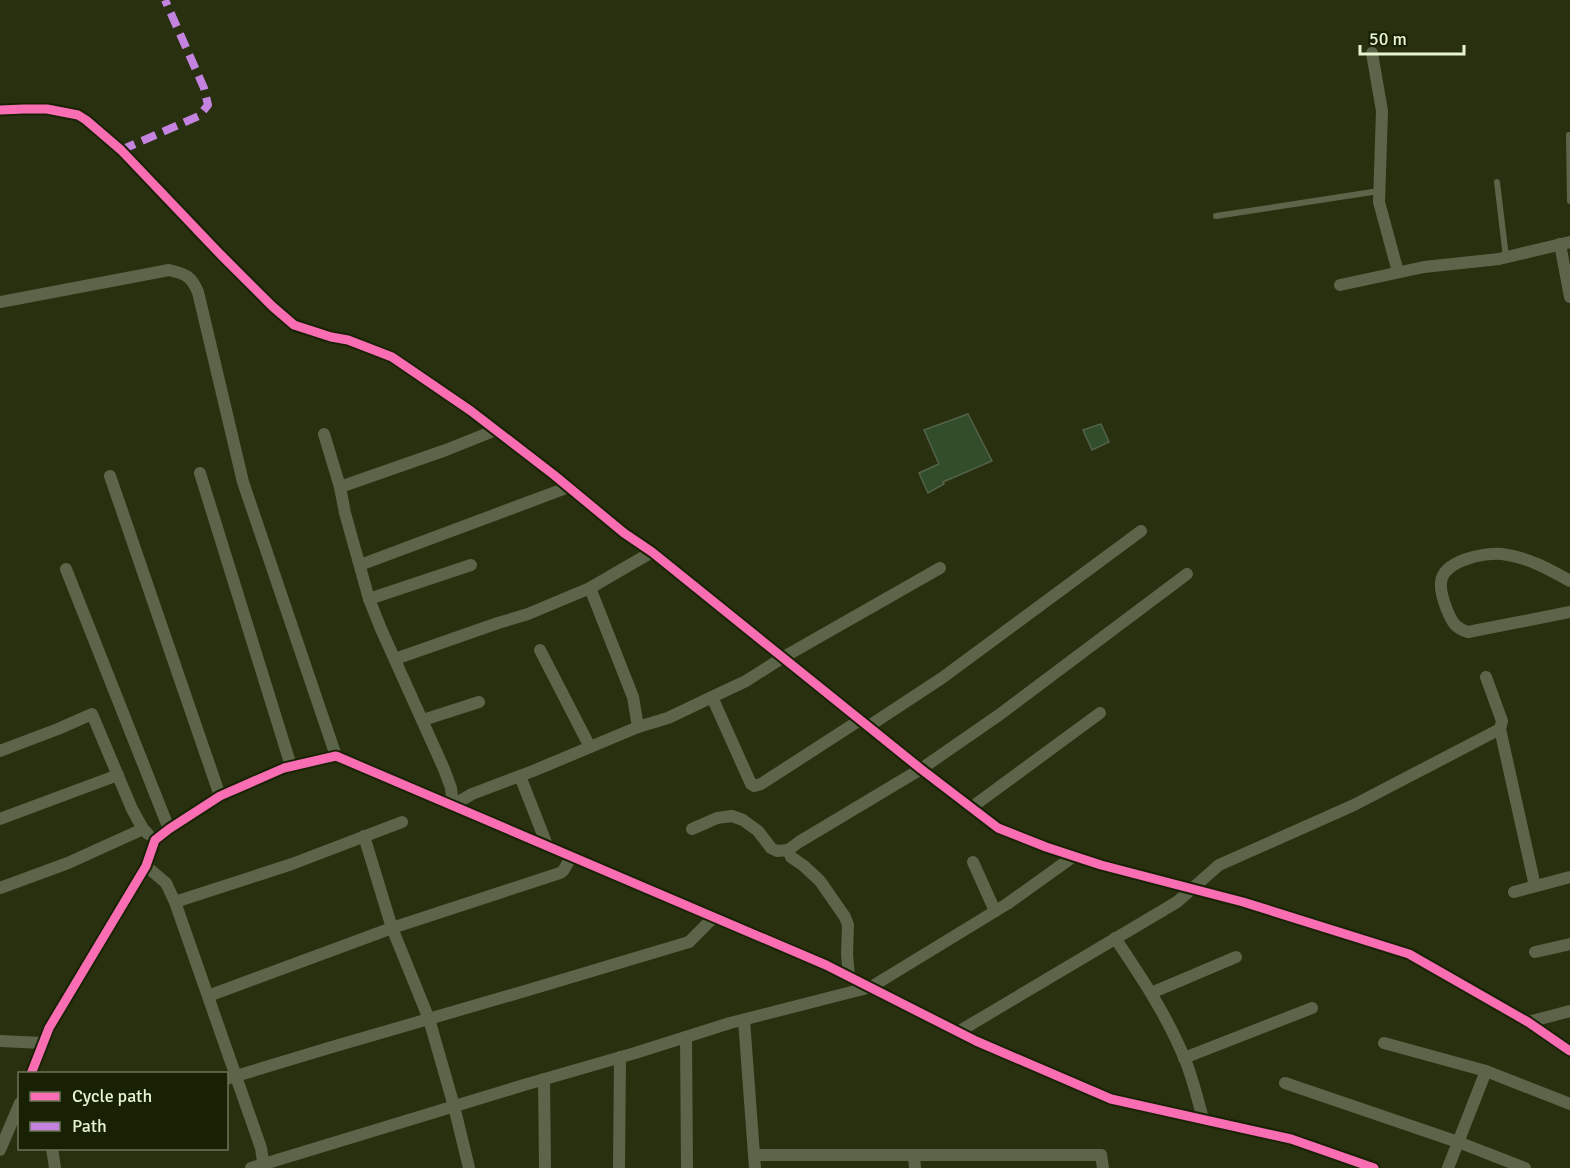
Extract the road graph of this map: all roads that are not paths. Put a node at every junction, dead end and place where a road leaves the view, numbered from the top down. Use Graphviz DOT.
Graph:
graph roads {
  1 [pos="1372,53"];
  2 [pos="0,110"];
  3 [pos="1569,135"];
  4 [pos="1497,182"];
  5 [pos="1379,191"];
  6 [pos="1570,201"];
  7 [pos="1216,216"];
  8 [pos="1565,243"];
  9 [pos="1506,257"];
  10 [pos="1398,272"];
  11 [pos="1340,285"];
  12 [pos="1570,297"];
  13 [pos="0,302"];
  14 [pos="496,430"];
  15 [pos="324,434"];
  16 [pos="200,473"];
  17 [pos="110,476"];
  18 [pos="340,487"];
  19 [pos="569,487"];
  20 [pos="1141,531"];
  21 [pos="651,552"];
  22 [pos="360,564"];
  23 [pos="471,565"];
  24 [pos="940,568"];
  25 [pos="66,569"];
  26 [pos="1187,574"];
  27 [pos="1570,581"];
  28 [pos="590,588"];
  29 [pos="369,599"];
  30 [pos="1570,612"];
  31 [pos="540,650"];
  32 [pos="782,658"];
  33 [pos="395,659"];
  34 [pos="1486,677"];
  35 [pos="712,697"];
  36 [pos="479,702"];
  37 [pos="1100,713"];
  38 [pos="423,720"];
  39 [pos="864,723"];
  40 [pos="638,727"];
  41 [pos="1500,729"];
  42 [pos="590,747"];
  43 [pos="0,751"];
  44 [pos="336,756"];
  45 [pos="291,766"];
  46 [pos="921,769"];
  47 [pos="118,776"];
  48 [pos="520,776"];
  49 [pos="220,796"];
  50 [pos="453,805"];
  51 [pos="972,807"];
  52 [pos="0,819"];
  53 [pos="402,822"];
  54 [pos="169,829"];
  55 [pos="692,829"];
  56 [pos="142,830"];
  57 [pos="364,836"];
  58 [pos="155,840"];
  59 [pos="547,845"];
  60 [pos="788,850"];
  61 [pos="572,856"];
  62 [pos="1074,856"];
  63 [pos="973,862"];
  64 [pos="146,866"];
  65 [pos="1570,877"];
  66 [pos="1535,886"];
  67 [pos="0,888"];
  68 [pos="1192,888"];
  69 [pos="1514,892"];
  70 [pos="176,902"];
  71 [pos="995,911"];
  72 [pos="714,917"];
  73 [pos="392,928"];
  74 [pos="1115,938"];
  75 [pos="1570,944"];
  76 [pos="1535,952"];
  77 [pos="1236,957"];
  78 [pos="849,977"];
  79 [pos="870,987"];
  80 [pos="1151,993"];
  81 [pos="208,996"];
  82 [pos="1312,1008"];
  83 [pos="1570,1011"];
  84 [pos="429,1019"];
  85 [pos="744,1020"];
  86 [pos="1528,1022"];
  87 [pos="958,1032"];
  88 [pos="686,1037"];
  89 [pos="0,1041"];
  90 [pos="43,1043"];
  91 [pos="1384,1043"];
  92 [pos="1570,1051"];
  93 [pos="620,1057"];
  94 [pos="1184,1058"];
  95 [pos="1486,1071"];
  96 [pos="32,1072"];
  97 [pos="231,1078"];
  98 [pos="544,1079"];
  99 [pos="1285,1083"];
  100 [pos="1570,1104"];
  101 [pos="454,1106"];
  102 [pos="18,1108"];
  103 [pos="1203,1119"];
  104 [pos="1458,1142"];
  105 [pos="0,1150"];
  106 [pos="52,1150"];
  107 [pos="754,1155"];
  108 [pos="914,1162"];
  109 [pos="260,1167"];
  110 [pos="55,1168"];
  111 [pos="469,1168"];
  112 [pos="545,1168"];
  113 [pos="619,1168"];
  114 [pos="687,1168"];
  115 [pos="755,1168"];
  116 [pos="1103,1168"];
  117 [pos="1374,1168"];
  118 [pos="1448,1168"];
  119 [pos="1525,1168"];
  1 -- 5 [label="street"];
  2 -- 14 [label="street"];
  3 -- 6 [label="lane"];
  4 -- 9 [label="lane"];
  5 -- 7 [label="lane"];
  5 -- 10 [label="street"];
  8 -- 9 [label="street"];
  8 -- 12 [label="street"];
  9 -- 10 [label="street"];
  10 -- 11 [label="street"];
  13 -- 44 [label="street"];
  14 -- 18 [label="street"];
  14 -- 19 [label="street"];
  15 -- 18 [label="street"];
  16 -- 45 [label="street"];
  17 -- 49 [label="street"];
  18 -- 22 [label="street"];
  19 -- 21 [label="street"];
  19 -- 22 [label="street"];
  20 -- 39 [label="street"];
  21 -- 28 [label="street"];
  21 -- 32 [label="street"];
  22 -- 29 [label="street"];
  23 -- 29 [label="street"];
  24 -- 32 [label="street"];
  25 -- 54 [label="street"];
  26 -- 46 [label="street"];
  27 -- 30 [label="street"];
  28 -- 33 [label="street"];
  28 -- 40 [label="street"];
  29 -- 33 [label="street"];
  31 -- 42 [label="street"];
  32 -- 35 [label="street"];
  32 -- 39 [label="street"];
  33 -- 38 [label="street"];
  34 -- 41 [label="street"];
  35 -- 39 [label="street"];
  35 -- 40 [label="street"];
  36 -- 38 [label="street"];
  37 -- 51 [label="street"];
  38 -- 50 [label="street"];
  39 -- 46 [label="street"];
  40 -- 42 [label="street"];
  41 -- 66 [label="street"];
  41 -- 68 [label="street"];
  42 -- 48 [label="street"];
  43 -- 47 [label="street"];
  44 -- 45 [label="street"];
  44 -- 50 [label="street"];
  45 -- 49 [label="street"];
  46 -- 51 [label="street"];
  46 -- 60 [label="street"];
  47 -- 52 [label="street"];
  47 -- 56 [label="street"];
  48 -- 50 [label="street"];
  48 -- 59 [label="street"];
  49 -- 54 [label="street"];
  50 -- 59 [label="street"];
  51 -- 62 [label="street"];
  53 -- 57 [label="street"];
  54 -- 58 [label="street"];
  55 -- 60 [label="street"];
  56 -- 58 [label="street"];
  56 -- 67 [label="street"];
  57 -- 70 [label="street"];
  57 -- 73 [label="street"];
  58 -- 64 [label="street"];
  59 -- 61 [label="street"];
  60 -- 78 [label="street"];
  61 -- 72 [label="street"];
  61 -- 73 [label="street"];
  62 -- 68 [label="street"];
  62 -- 71 [label="street"];
  63 -- 71 [label="street"];
  64 -- 70 [label="street"];
  64 -- 90 [label="street"];
  65 -- 66 [label="street"];
  66 -- 69 [label="street"];
  68 -- 74 [label="street"];
  68 -- 86 [label="street"];
  70 -- 81 [label="street"];
  71 -- 79 [label="street"];
  72 -- 78 [label="street"];
  72 -- 84 [label="street"];
  73 -- 81 [label="street"];
  73 -- 84 [label="street"];
  74 -- 80 [label="street"];
  74 -- 87 [label="street"];
  75 -- 76 [label="street"];
  77 -- 80 [label="street"];
  78 -- 79 [label="street"];
  79 -- 85 [label="street"];
  79 -- 87 [label="street"];
  80 -- 94 [label="street"];
  81 -- 97 [label="street"];
  82 -- 94 [label="street"];
  83 -- 86 [label="street"];
  84 -- 97 [label="street"];
  84 -- 101 [label="street"];
  85 -- 88 [label="street"];
  85 -- 107 [label="street"];
  86 -- 92 [label="street"];
  87 -- 103 [label="street"];
  88 -- 93 [label="street"];
  88 -- 114 [label="street"];
  89 -- 90 [label="street"];
  90 -- 96 [label="street"];
  91 -- 95 [label="street"];
  93 -- 98 [label="street"];
  93 -- 113 [label="street"];
  94 -- 103 [label="street"];
  95 -- 100 [label="street"];
  95 -- 104 [label="street"];
  97 -- 109 [label="street"];
  98 -- 101 [label="street"];
  98 -- 112 [label="street"];
  99 -- 104 [label="street"];
  101 -- 109 [label="street"];
  101 -- 111 [label="street"];
  102 -- 105 [label="street"];
  103 -- 117 [label="street"];
  104 -- 118 [label="street"];
  104 -- 119 [label="street"];
  106 -- 110 [label="street"];
  107 -- 108 [label="street"];
  107 -- 115 [label="street"];
  108 -- 116 [label="street"];
}
